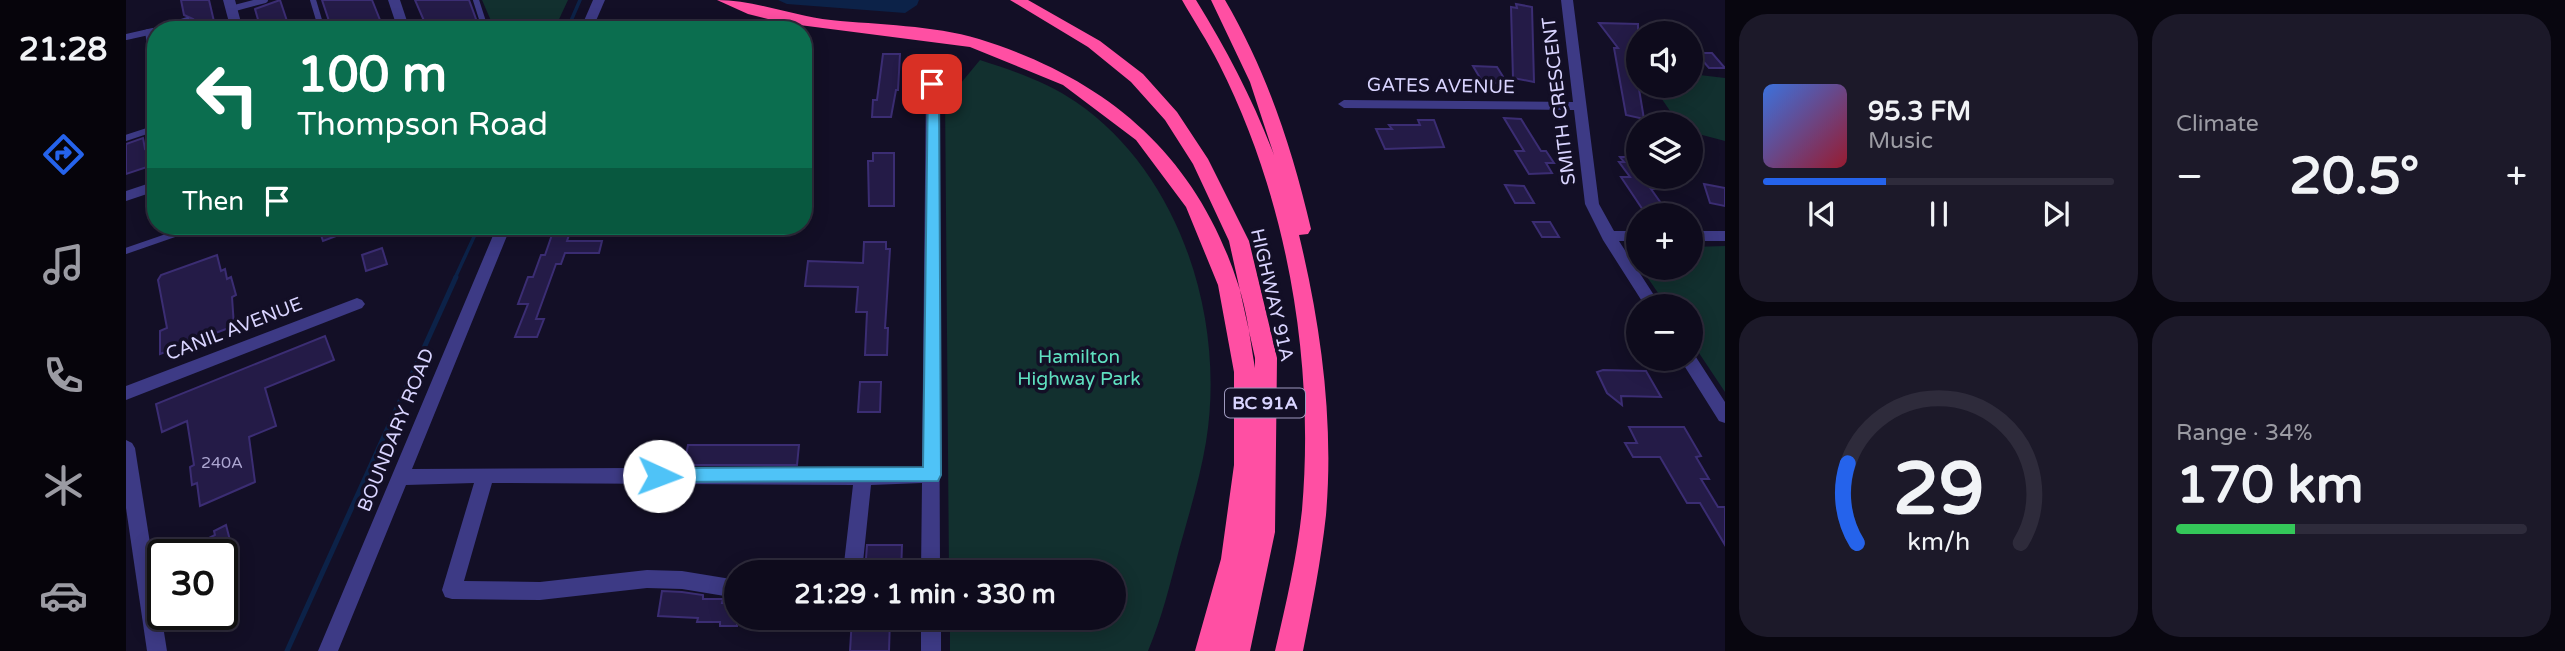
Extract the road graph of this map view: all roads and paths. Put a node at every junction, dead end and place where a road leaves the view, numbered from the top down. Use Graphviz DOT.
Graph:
graph roads {
  1 [pos="265,0"];
  2 [pos="313,0"];
  3 [pos="394,0"];
  4 [pos="476,0"];
  5 [pos="598,0"];
  6 [pos="724,0"];
  7 [pos="1017,0"];
  8 [pos="1189,0"];
  9 [pos="1218,0"];
  10 [pos="1567,0"];
  11 [pos="230,5"];
  12 [pos="187,20"];
  13 [pos="184,21"];
  14 [pos="319,21"];
  15 [pos="401,21"];
  16 [pos="483,21"];
  17 [pos="590,21"];
  18 [pos="808,21"];
  19 [pos="812,22"];
  20 [pos="147,32"];
  21 [pos="126,37"];
  22 [pos="943,65"];
  23 [pos="1344,104"];
  24 [pos="1580,106"];
  25 [pos="147,131"];
  26 [pos="126,138"];
  27 [pos="147,189"];
  28 [pos="126,196"];
  29 [pos="172,235"];
  30 [pos="500,235"];
  31 [pos="1608,236"];
  32 [pos="1626,236"];
  33 [pos="1703,236"];
  34 [pos="1725,236"];
  35 [pos="126,251"];
  36 [pos="1301,290"];
  37 [pos="1645,294"];
  38 [pos="357,304"];
  39 [pos="1696,371"];
  40 [pos="126,393"];
  41 [pos="1725,416"];
  42 [pos="126,449"];
  43 [pos="485,475"];
  44 [pos="932,475"];
  45 [pos="400,477"];
  46 [pos="863,477"];
  47 [pos="853,560"];
  48 [pos="931,560"];
  49 [pos="724,587"];
  50 [pos="931,630"];
  51 [pos="156,651"];
  52 [pos="328,651"];
  53 [pos="930,651"];
  54 [pos="1209,651"];
  55 [pos="1236,651"];
  56 [pos="1289,651"];
  1 -- 11 [label="lane"];
  2 -- 14 [label="lane"];
  3 -- 15 [label="street"];
  4 -- 16 [label="lane"];
  5 -- 17 [label="street"];
  6 -- 18 [label="highway"];
  7 -- 55 [label="highway, HIGHWAY 91A / BC 91A"];
  8 -- 36 [label="highway, HIGHWAY 91A / BC 91A"];
  9 -- 36 [label="highway"];
  10 -- 24 [label="street, SMITH CRESCENT"];
  12 -- 13 [label="lane"];
  19 -- 54 [label="highway"];
  20 -- 21 [label="lane"];
  22 -- 44 [label="street"];
  23 -- 24 [label="street, GATES AVENUE"];
  24 -- 31 [label="street, SMITH CRESCENT"];
  25 -- 26 [label="lane"];
  27 -- 28 [label="street"];
  29 -- 35 [label="lane"];
  30 -- 45 [label="street, BOUNDARY ROAD"];
  31 -- 32 [label="street"];
  31 -- 37 [label="street, SMITH CRESCENT"];
  33 -- 34 [label="street"];
  36 -- 56 [label="highway, HIGHWAY 91A / BC 91A"];
  38 -- 40 [label="street, CANIL AVENUE"];
  39 -- 41 [label="street"];
  42 -- 51 [label="street"];
  43 -- 45 [label="street"];
  43 -- 46 [label="street"];
  43 -- 49 [label="street"];
  44 -- 46 [label="street"];
  44 -- 48 [label="street"];
  45 -- 52 [label="street, BOUNDARY ROAD"];
  46 -- 47 [label="street"];
  50 -- 53 [label="street"];
}
